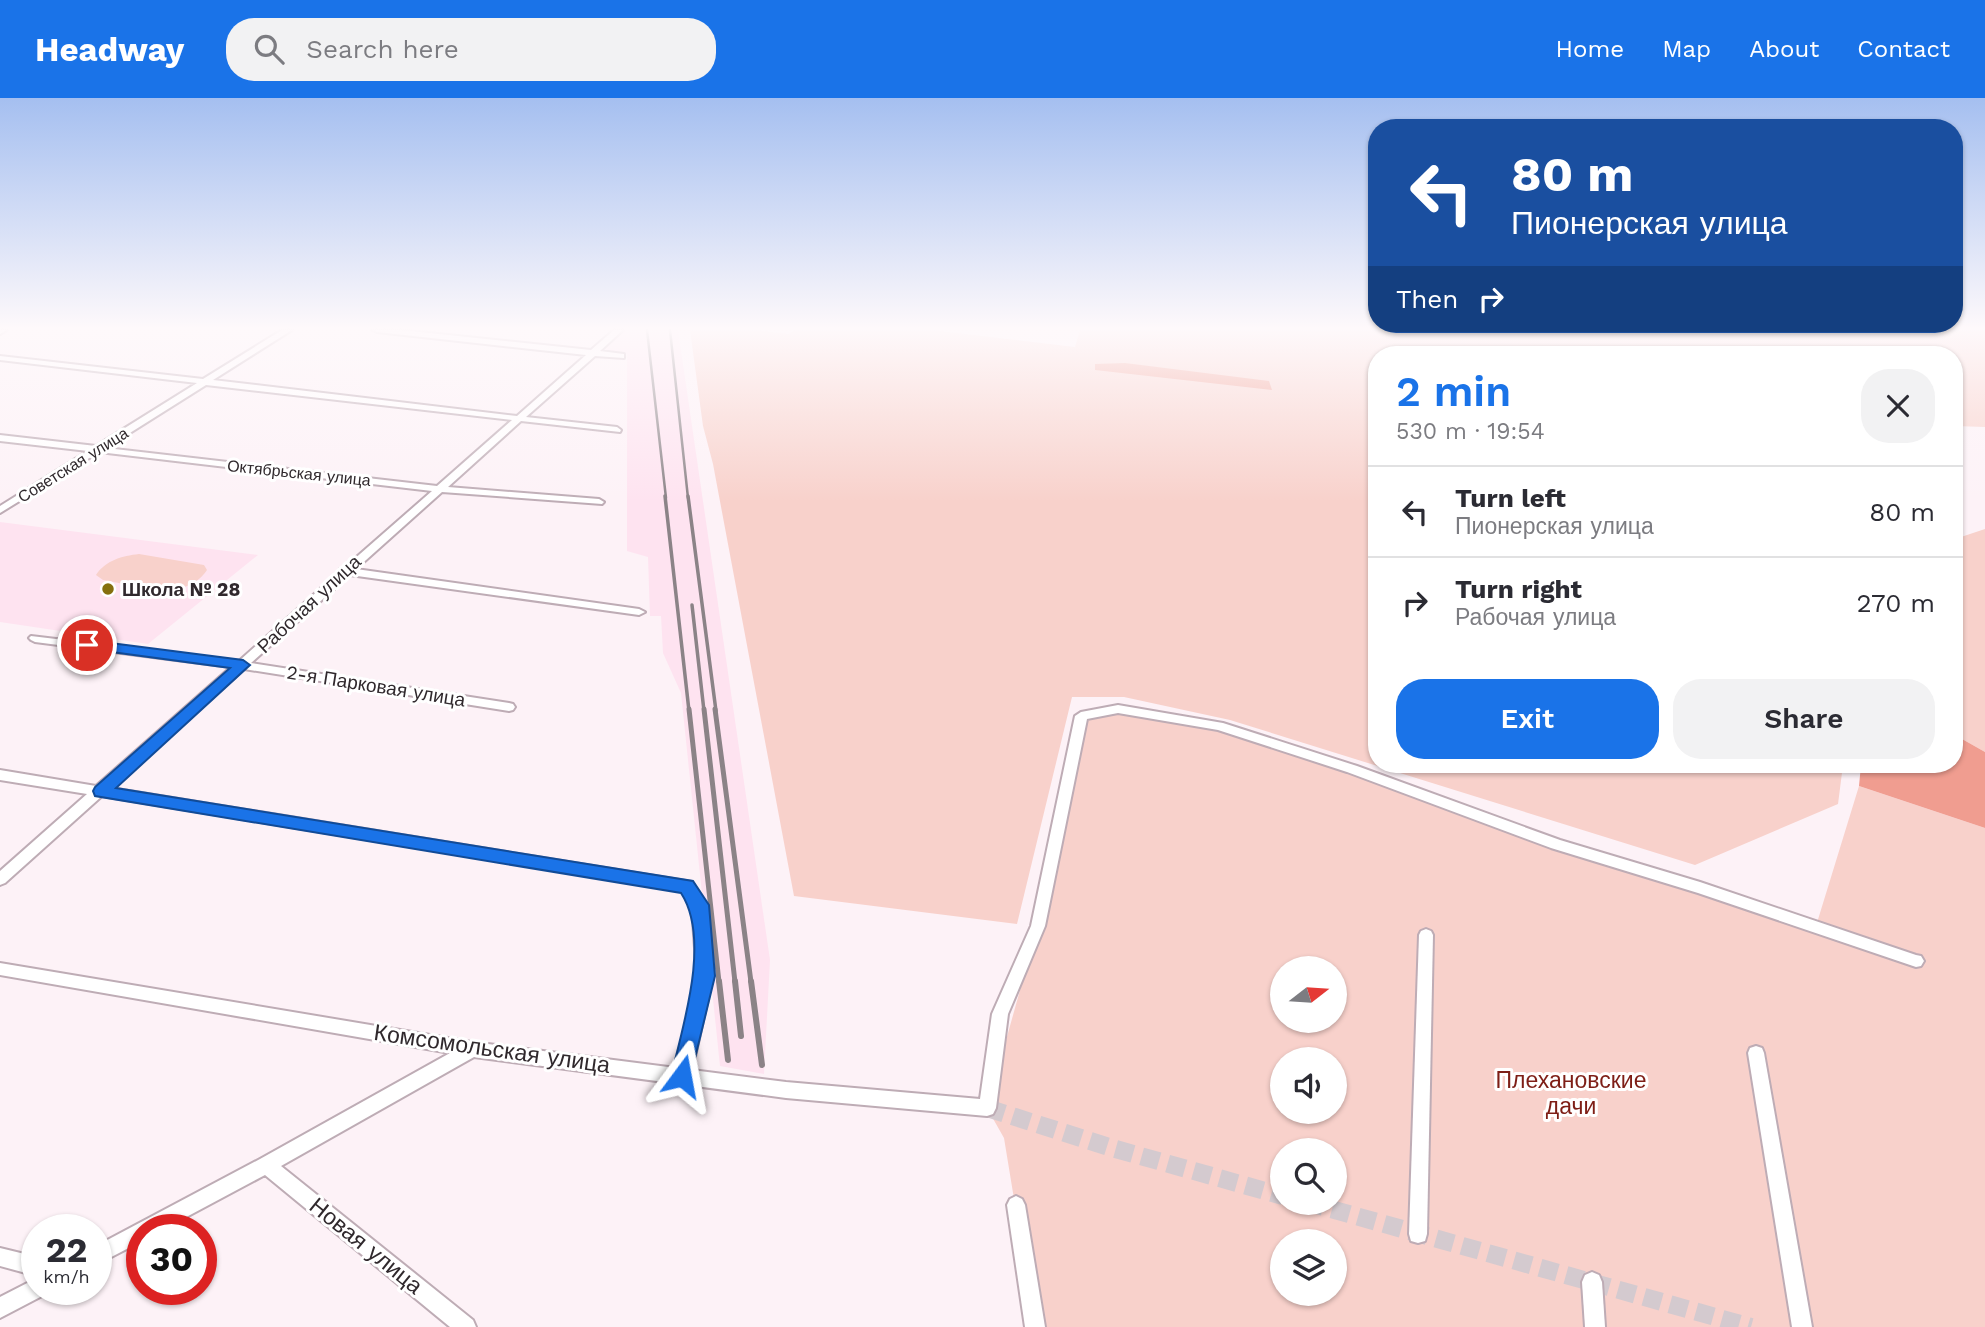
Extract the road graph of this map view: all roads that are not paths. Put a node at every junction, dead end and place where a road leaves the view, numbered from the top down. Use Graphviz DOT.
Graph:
graph roads {
  1 [pos="195,387"];
  2 [pos="252,387"];
  3 [pos="553,387"];
  4 [pos="521,417"];
  5 [pos="617,430"];
  6 [pos="0,438"];
  7 [pos="97,450"];
  8 [pos="439,489"];
  9 [pos="599,502"];
  10 [pos="0,510"];
  11 [pos="344,571"];
  12 [pos="639,612"];
  13 [pos="35,638"];
  14 [pos="243,665"];
  15 [pos="509,707"];
  16 [pos="0,775"];
  17 [pos="101,791"];
  18 [pos="0,879"];
  19 [pos="1426,936"];
  20 [pos="1916,961"];
  21 [pos="0,969"];
  22 [pos="472,1049"];
  23 [pos="1756,1054"];
  24 [pos="682,1076"];
  25 [pos="987,1108"];
  26 [pos="266,1166"];
  27 [pos="1016,1205"];
  28 [pos="175,1214"];
  29 [pos="1418,1234"];
  30 [pos="0,1257"];
  31 [pos="21,1263"];
  32 [pos="1592,1282"];
  33 [pos="21,1297"];
  34 [pos="0,1308"];
  35 [pos="466,1327"];
  36 [pos="1035,1327"];
  37 [pos="1595,1327"];
  38 [pos="1802,1327"];
  1 -- 7 [label="street, Советская улица"];
  2 -- 4 [label="street"];
  3 -- 4 [label="street, Рабочая улица"];
  4 -- 5 [label="street"];
  4 -- 8 [label="street, Рабочая улица"];
  6 -- 7 [label="street, Октябрьская улица"];
  7 -- 8 [label="street, Октябрьская улица"];
  7 -- 10 [label="street, Советская улица"];
  8 -- 9 [label="street, Октябрьская улица"];
  8 -- 11 [label="street, Рабочая улица"];
  11 -- 12 [label="street"];
  11 -- 14 [label="street, Рабочая улица"];
  13 -- 14 [label="street, 2-я Парковая улица"];
  14 -- 15 [label="street, 2-я Парковая улица"];
  14 -- 17 [label="street, Рабочая улица"];
  16 -- 17 [label="street"];
  17 -- 18 [label="street, Рабочая улица"];
  17 -- 24 [label="street"];
  19 -- 29 [label="street"];
  20 -- 25 [label="street"];
  21 -- 22 [label="street, Комсомольская улица"];
  22 -- 24 [label="street, Комсомольская улица"];
  22 -- 26 [label="street"];
  23 -- 38 [label="street"];
  24 -- 25 [label="street, Комсомольская улица"];
  26 -- 28 [label="street"];
  26 -- 35 [label="street, Новая улица"];
  27 -- 36 [label="street"];
  30 -- 31 [label="street"];
  32 -- 37 [label="street"];
  33 -- 34 [label="street"];
}
